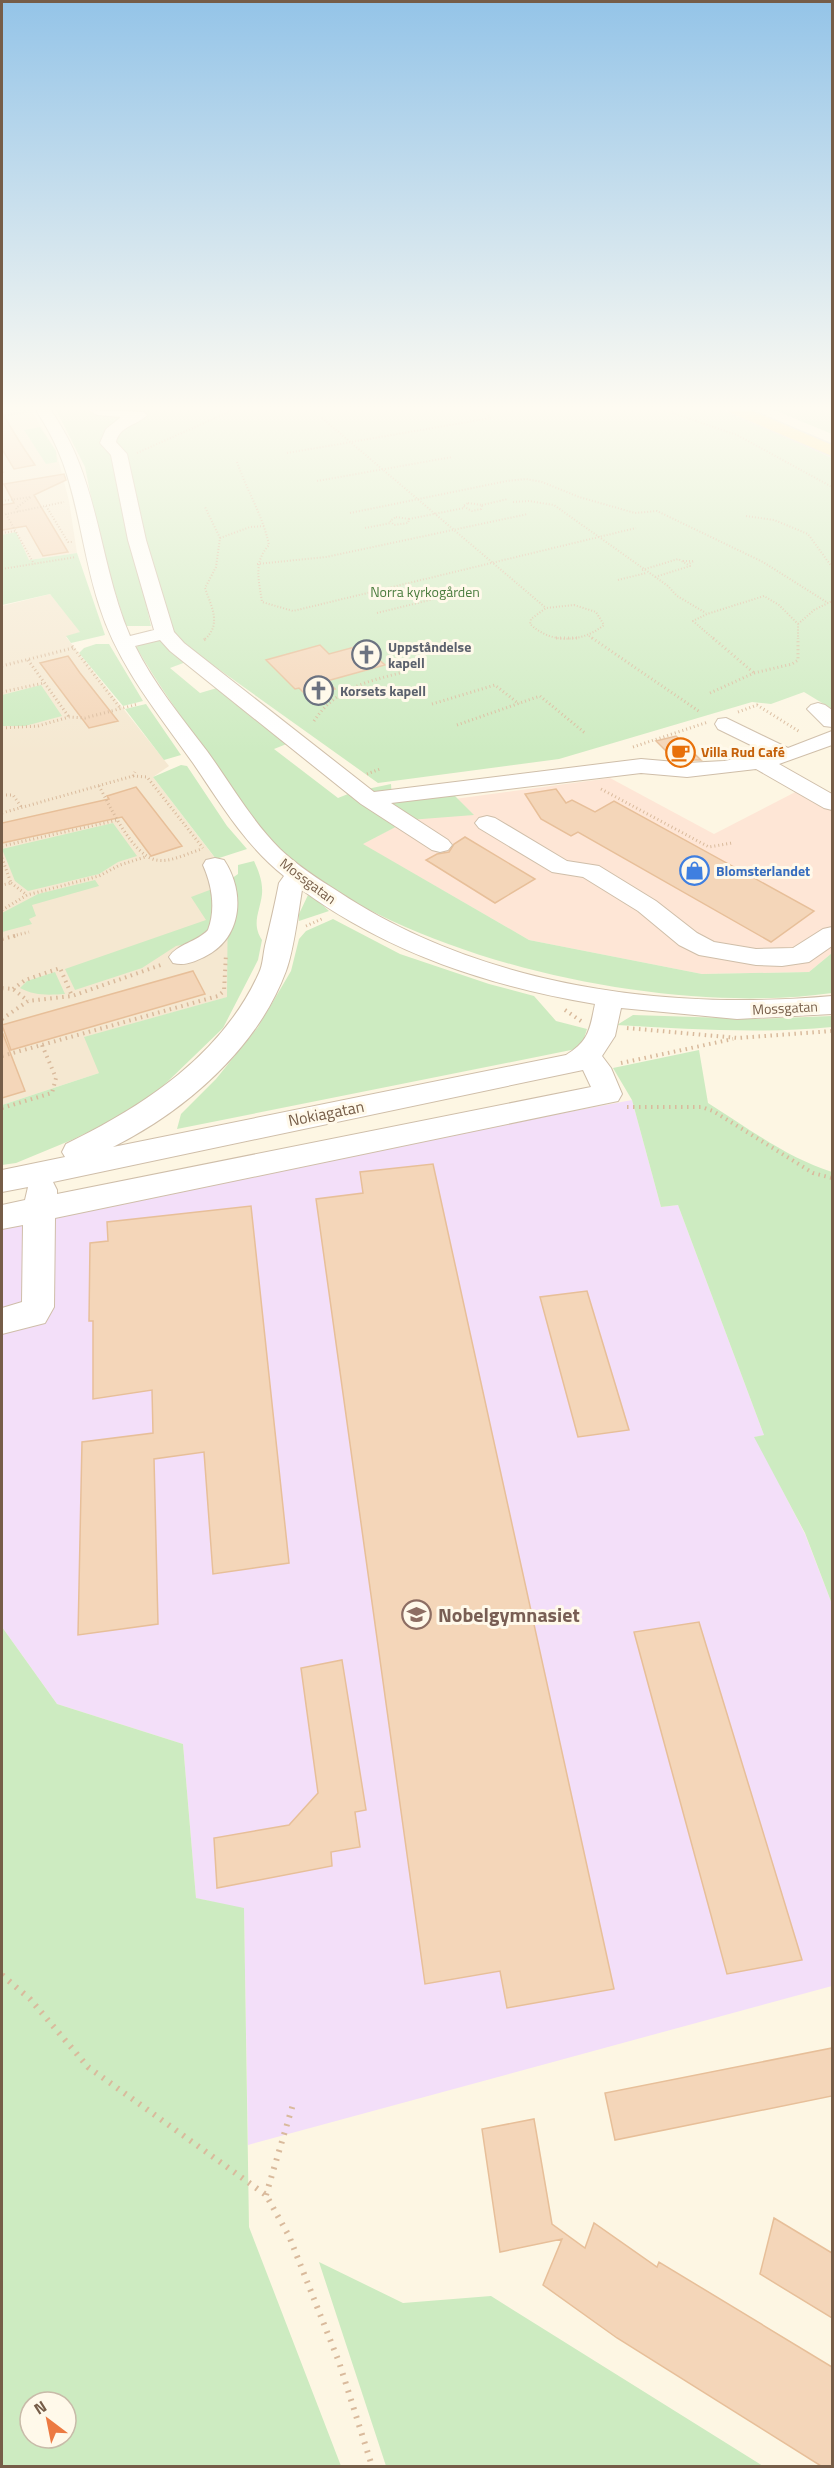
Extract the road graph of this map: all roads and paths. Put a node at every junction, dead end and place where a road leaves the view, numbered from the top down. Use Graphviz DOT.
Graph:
graph roads {
  1 [pos="13,525"];
  2 [pos="58,525"];
  3 [pos="88,525"];
  4 [pos="134,525"];
  5 [pos="214,525"];
  6 [pos="380,525"];
  7 [pos="448,525"];
  8 [pos="476,525"];
  9 [pos="582,525"];
  10 [pos="686,525"];
  11 [pos="787,525"];
  12 [pos="265,526"];
  13 [pos="365,528"];
  14 [pos="636,528"];
  15 [pos="454,530"];
  16 [pos="16,531"];
  17 [pos="2,533"];
  18 [pos="220,538"];
  19 [pos="599,538"];
  20 [pos="75,542"];
  21 [pos="94,555"];
  22 [pos="682,561"];
  23 [pos="493,563"];
  24 [pos="34,564"];
  25 [pos="257,564"];
  26 [pos="687,564"];
  27 [pos="832,567"];
  28 [pos="2,569"];
  29 [pos="642,570"];
  30 [pos="647,573"];
  31 [pos="654,577"];
  32 [pos="618,580"];
  33 [pos="438,598"];
  34 [pos="832,601"];
  35 [pos="828,603"];
  36 [pos="546,608"];
  37 [pos="377,614"];
  38 [pos="707,614"];
  39 [pos="798,624"];
  40 [pos="165,633"];
  41 [pos="589,636"];
  42 [pos="204,640"];
  43 [pos="124,643"];
  44 [pos="28,660"];
  45 [pos="2,666"];
  46 [pos="400,673"];
  47 [pos="754,673"];
  48 [pos="44,683"];
  49 [pos="2,692"];
  50 [pos="710,693"];
  51 [pos="140,703"];
  52 [pos="432,704"];
  53 [pos="519,704"];
  54 [pos="122,709"];
  55 [pos="700,712"];
  56 [pos="69,717"];
  57 [pos="314,721"];
  58 [pos="726,724"];
  59 [pos="458,725"];
  60 [pos="2,728"];
  61 [pos="585,733"];
  62 [pos="832,736"];
  63 [pos="785,756"];
  64 [pos="760,762"];
  65 [pos="580,774"];
  66 [pos="99,786"];
  67 [pos="2,795"];
  68 [pos="369,799"];
  69 [pos="832,803"];
  70 [pos="22,808"];
  71 [pos="2,813"];
  72 [pos="118,820"];
  73 [pos="487,823"];
  74 [pos="732,843"];
  75 [pos="2,846"];
  76 [pos="440,846"];
  77 [pos="146,857"];
  78 [pos="209,857"];
  79 [pos="2,858"];
  80 [pos="297,876"];
  81 [pos="11,883"];
  82 [pos="2,885"];
  83 [pos="27,895"];
  84 [pos="2,910"];
  85 [pos="330,916"];
  86 [pos="304,928"];
  87 [pos="28,932"];
  88 [pos="832,935"];
  89 [pos="217,937"];
  90 [pos="2,939"];
  91 [pos="182,957"];
  92 [pos="2,988"];
  93 [pos="13,989"];
  94 [pos="72,996"];
  95 [pos="610,998"];
  96 [pos="28,1001"];
  97 [pos="561,1005"];
  98 [pos="832,1005"];
  99 [pos="2,1019"];
  100 [pos="587,1023"];
  101 [pos="619,1028"];
  102 [pos="832,1031"];
  103 [pos="738,1038"];
  104 [pos="42,1045"];
  105 [pos="2,1056"];
  106 [pos="587,1056"];
  107 [pos="620,1064"];
  108 [pos="624,1107"];
  109 [pos="2,1108"];
  110 [pos="37,1173"];
  111 [pos="832,1178"];
  112 [pos="4,1180"];
  113 [pos="39,1209"];
  114 [pos="2,1217"];
  115 [pos="2,1321"];
  116 [pos="2,1975"];
  117 [pos="294,2101"];
  118 [pos="266,2195"];
  119 [pos="372,2466"];
  1 -- 16 [label="path"];
  2 -- 20 [label="path"];
  3 -- 21 [label="street, Mossgatan"];
  4 -- 40 [label="street"];
  5 -- 18 [label="path"];
  6 -- 13 [label="path"];
  7 -- 15 [label="path"];
  8 -- 15 [label="path"];
  9 -- 19 [label="path"];
  10 -- 35 [label="path"];
  11 -- 27 [label="path"];
  12 -- 18 [label="path"];
  12 -- 25 [label="path"];
  14 -- 19 [label="path"];
  15 -- 23 [label="path"];
  15 -- 25 [label="path"];
  16 -- 17 [label="path"];
  16 -- 24 [label="path"];
  18 -- 42 [label="path"];
  19 -- 23 [label="path"];
  19 -- 29 [label="path"];
  21 -- 24 [label="path"];
  21 -- 43 [label="street, Mossgatan"];
  22 -- 26 [label="path"];
  22 -- 26 [label="path"];
  22 -- 29 [label="path"];
  23 -- 25 [label="path"];
  23 -- 36 [label="path"];
  24 -- 28 [label="path"];
  26 -- 31 [label="path"];
  29 -- 30 [label="path"];
  30 -- 31 [label="path"];
  30 -- 32 [label="path"];
  31 -- 38 [label="path"];
  33 -- 37 [label="path"];
  34 -- 35 [label="path"];
  35 -- 39 [label="path"];
  36 -- 41 [label="path"];
  36 -- 41 [label="path"];
  38 -- 39 [label="path"];
  38 -- 47 [label="path"];
  39 -- 47 [label="path"];
  40 -- 43 [label="street"];
  40 -- 68 [label="street"];
  41 -- 55 [label="path"];
  43 -- 80 [label="street, Mossgatan"];
  44 -- 45 [label="path"];
  44 -- 48 [label="path"];
  44 -- 54 [label="path"];
  46 -- 57 [label="path"];
  47 -- 50 [label="path"];
  48 -- 49 [label="path"];
  48 -- 56 [label="path"];
  51 -- 54 [label="path"];
  52 -- 53 [label="path"];
  53 -- 59 [label="path"];
  53 -- 61 [label="path"];
  54 -- 56 [label="path"];
  56 -- 60 [label="path"];
  58 -- 63 [label="street"];
  62 -- 63 [label="street"];
  63 -- 64 [label="street"];
  64 -- 65 [label="street"];
  64 -- 69 [label="street"];
  65 -- 68 [label="street"];
  65 -- 74 [label="path"];
  66 -- 70 [label="path"];
  66 -- 72 [label="path"];
  66 -- 78 [label="path"];
  67 -- 70 [label="path"];
  68 -- 76 [label="street"];
  70 -- 71 [label="path"];
  72 -- 75 [label="path"];
  72 -- 77 [label="path"];
  73 -- 88 [label="street"];
  77 -- 78 [label="path"];
  77 -- 83 [label="path"];
  78 -- 89 [label="street"];
  79 -- 81 [label="path"];
  80 -- 95 [label="street, Mossgatan"];
  80 -- 112 [label="street"];
  81 -- 82 [label="path"];
  81 -- 83 [label="path"];
  83 -- 84 [label="path"];
  85 -- 86 [label="path"];
  87 -- 90 [label="path"];
  89 -- 91 [label="street"];
  89 -- 104 [label="path"];
  91 -- 94 [label="path"];
  92 -- 93 [label="path"];
  93 -- 94 [label="path"];
  93 -- 96 [label="path"];
  94 -- 96 [label="path"];
  95 -- 98 [label="street, Mossgatan"];
  95 -- 106 [label="street"];
  96 -- 99 [label="path"];
  97 -- 100 [label="path"];
  101 -- 103 [label="path"];
  102 -- 103 [label="path"];
  103 -- 107 [label="path"];
  104 -- 105 [label="path"];
  104 -- 109 [label="path"];
  106 -- 110 [label="street, Nokiagatan"];
  106 -- 113 [label="street"];
  108 -- 111 [label="path"];
  110 -- 112 [label="street, Nokiagatan"];
  110 -- 113 [label="street"];
  113 -- 114 [label="street"];
  113 -- 115 [label="street"];
  116 -- 118 [label="path"];
  117 -- 118 [label="path"];
  118 -- 119 [label="path"];
}
